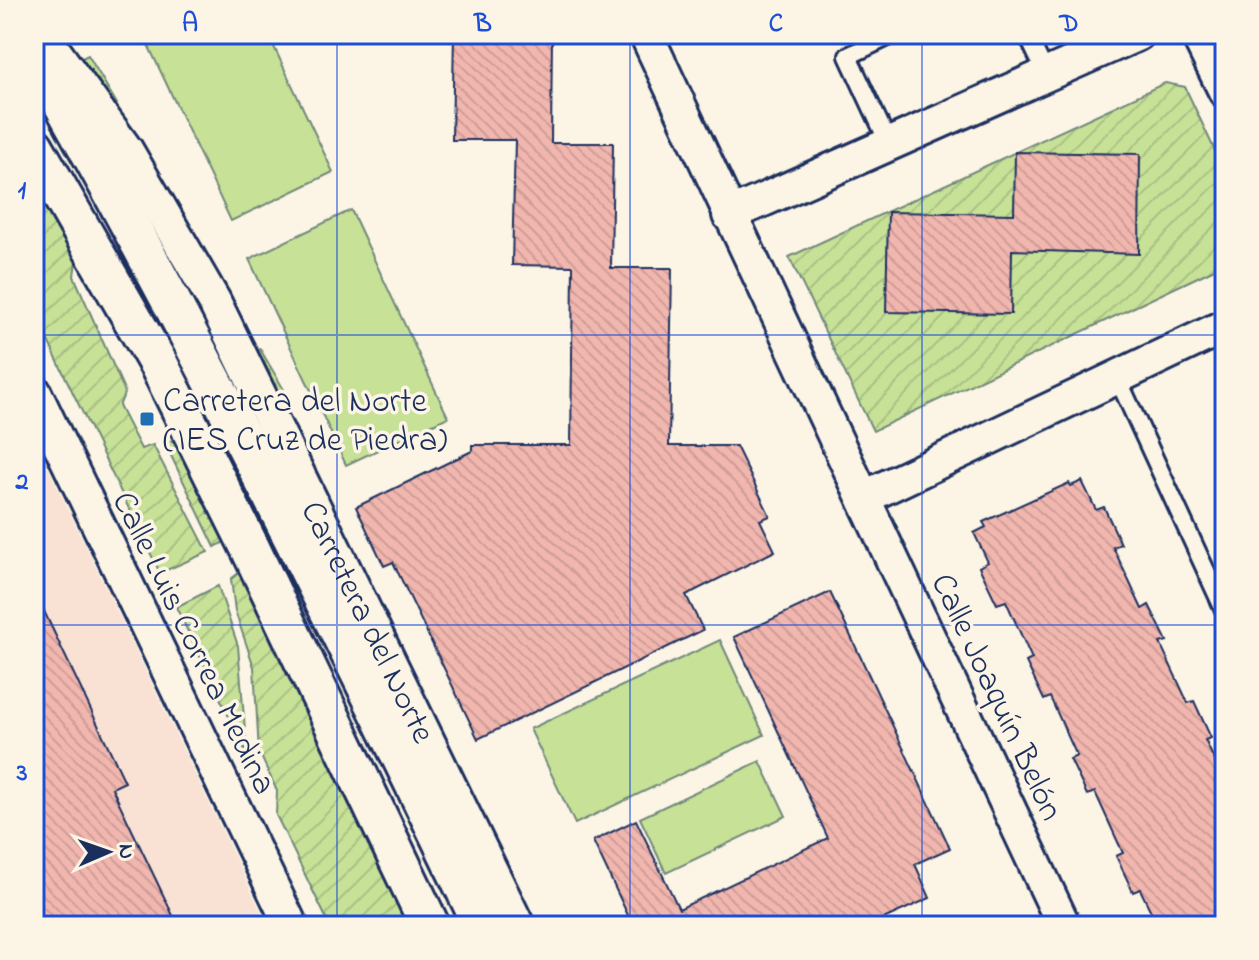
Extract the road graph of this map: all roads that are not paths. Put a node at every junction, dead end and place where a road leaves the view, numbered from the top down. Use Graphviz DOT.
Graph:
graph roads {
  1 [pos="42,34"];
  2 [pos="894,34"];
  3 [pos="1027,34"];
  4 [pos="1138,34"];
  5 [pos="1197,34"];
  6 [pos="649,35"];
  7 [pos="34,52"];
  8 [pos="1046,74"];
  9 [pos="1225,91"];
  10 [pos="889,144"];
  11 [pos="34,147"];
  12 [pos="729,215"];
  13 [pos="1223,333"];
  14 [pos="1117,377"];
  15 [pos="34,391"];
  16 [pos="865,497"];
  17 [pos="1225,612"];
  18 [pos="291,926"];
  19 [pos="430,926"];
  20 [pos="483,926"];
  21 [pos="518,926"];
  22 [pos="1064,926"];
  1 -- 21 [label="street, Carretera del Norte"];
  2 -- 10 [label="lane"];
  3 -- 8 [label="lane"];
  4 -- 8 [label="street"];
  5 -- 9 [label="street"];
  6 -- 12 [label="street, Calle Joaquín Belón"];
  7 -- 20 [label="street, Carretera del Norte"];
  8 -- 10 [label="street"];
  10 -- 12 [label="street"];
  11 -- 19 [label="street"];
  12 -- 16 [label="street, Calle Joaquín Belón"];
  13 -- 14 [label="street"];
  14 -- 16 [label="street"];
  14 -- 17 [label="lane"];
  15 -- 18 [label="street, Calle Luis Correa Medina"];
  16 -- 22 [label="street, Calle Joaquín Belón"];
}
